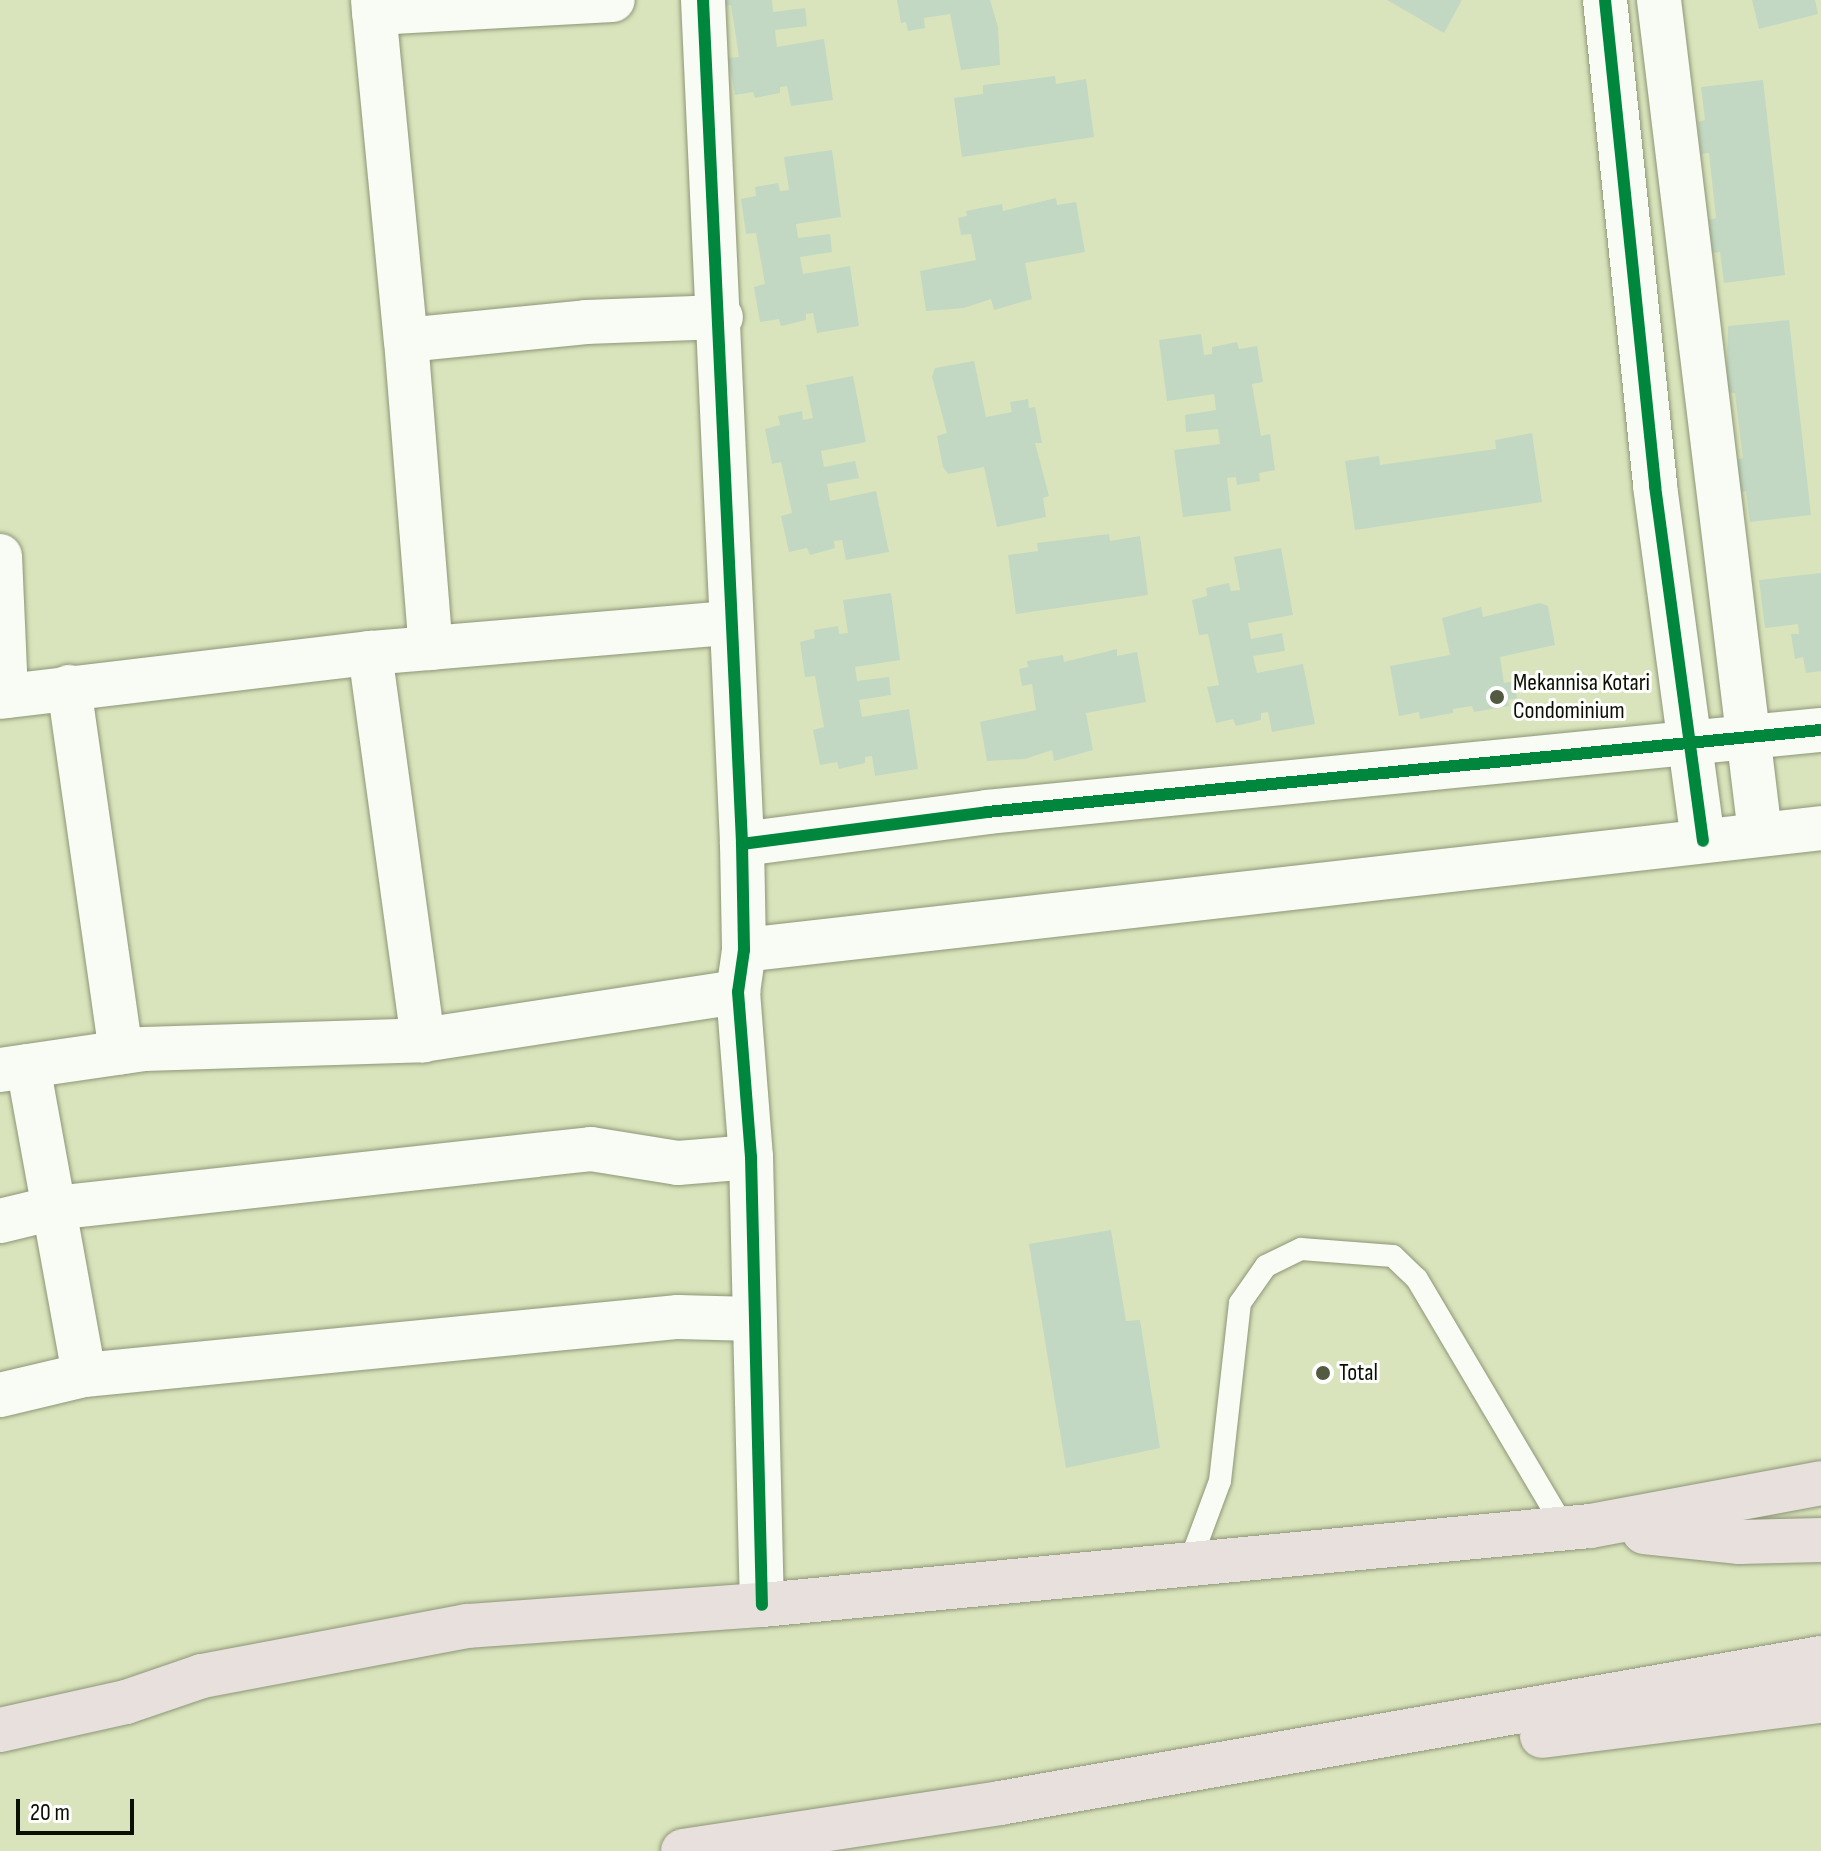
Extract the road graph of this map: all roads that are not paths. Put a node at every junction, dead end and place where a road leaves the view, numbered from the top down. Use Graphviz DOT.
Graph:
graph roads {
  1 [pos="613,0"];
  2 [pos="703,0"];
  3 [pos="1605,0"];
  4 [pos="1659,0"];
  5 [pos="374,6"];
  6 [pos="721,317"];
  7 [pos="406,340"];
  8 [pos="0,556"];
  9 [pos="728,623"];
  10 [pos="431,648"];
  11 [pos="370,653"];
  12 [pos="69,687"];
  13 [pos="3,697"];
  14 [pos="1821,730"];
  15 [pos="1751,740"];
  16 [pos="1689,747"];
  17 [pos="1821,828"];
  18 [pos="1760,834"];
  19 [pos="1703,841"];
  20 [pos="742,844"];
  21 [pos="744,950"];
  22 [pos="738,992"];
  23 [pos="423,1040"];
  24 [pos="121,1052"];
  25 [pos="14,1068"];
  26 [pos="751,1157"];
  27 [pos="54,1208"];
  28 [pos="0,1221"];
  29 [pos="754,1319"];
  30 [pos="84,1375"];
  31 [pos="0,1395"];
  32 [pos="1821,1483"];
  33 [pos="1577,1527"];
  34 [pos="1821,1540"];
  35 [pos="1188,1567"];
  36 [pos="762,1605"];
  37 [pos="1821,1658"];
  38 [pos="1821,1701"];
  39 [pos="0,1730"];
  40 [pos="1000,1803"];
  41 [pos="683,1851"];
  1 -- 5 [label="street"];
  2 -- 6 [label="street"];
  3 -- 16 [label="street"];
  4 -- 15 [label="street"];
  5 -- 7 [label="street"];
  6 -- 7 [label="street"];
  6 -- 9 [label="street"];
  7 -- 10 [label="street"];
  8 -- 13 [label="street"];
  9 -- 10 [label="street"];
  9 -- 20 [label="street"];
  10 -- 11 [label="street"];
  11 -- 12 [label="street"];
  11 -- 23 [label="street"];
  12 -- 13 [label="street"];
  12 -- 24 [label="street"];
  14 -- 15 [label="street"];
  15 -- 16 [label="street"];
  15 -- 18 [label="street"];
  16 -- 19 [label="street"];
  16 -- 20 [label="street"];
  17 -- 18 [label="street"];
  18 -- 19 [label="street"];
  19 -- 21 [label="street"];
  20 -- 21 [label="street"];
  21 -- 22 [label="street"];
  22 -- 23 [label="street"];
  22 -- 26 [label="street"];
  23 -- 24 [label="street"];
  24 -- 25 [label="street"];
  25 -- 27 [label="street"];
  26 -- 27 [label="street"];
  26 -- 29 [label="street"];
  27 -- 28 [label="street"];
  27 -- 30 [label="street"];
  29 -- 30 [label="street"];
  29 -- 36 [label="street"];
  30 -- 31 [label="street"];
  32 -- 33 [label="highway"];
  33 -- 34 [label="highway"];
  33 -- 35 [label="highway"];
  33 -- 35 [label="lane"];
  35 -- 36 [label="highway"];
  36 -- 39 [label="highway"];
  37 -- 40 [label="highway"];
  38 -- 40 [label="highway"];
  40 -- 41 [label="highway"];
}
